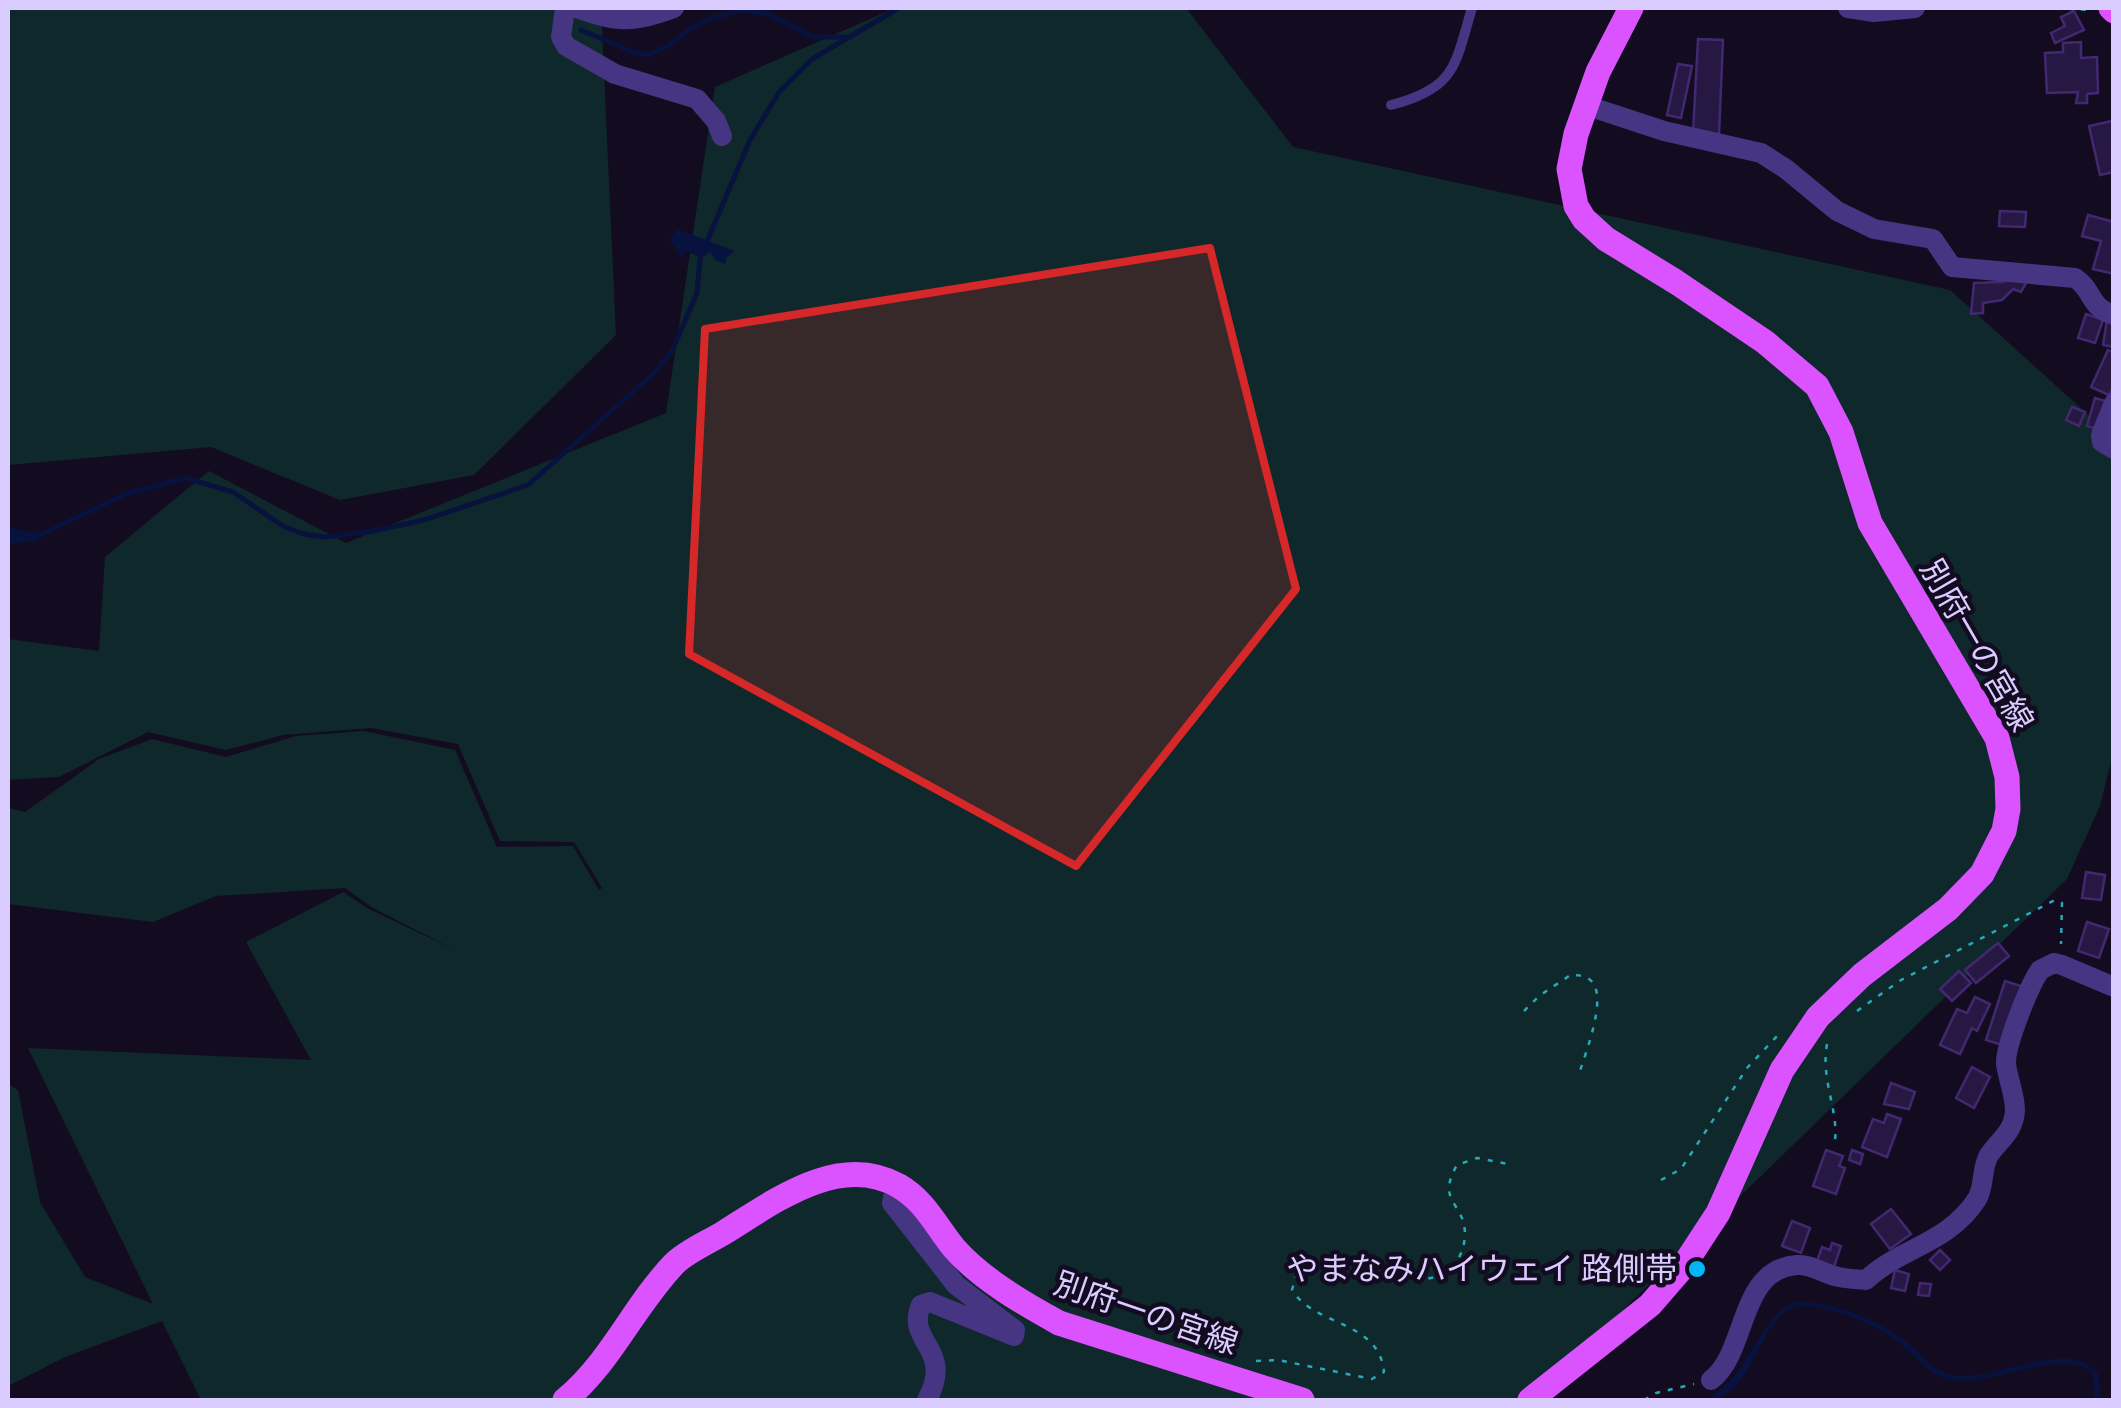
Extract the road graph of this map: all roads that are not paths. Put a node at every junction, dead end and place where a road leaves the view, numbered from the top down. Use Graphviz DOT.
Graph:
graph roads {
  1 [pos="565,8"];
  2 [pos="576,8"];
  3 [pos="674,8"];
  4 [pos="1472,8"];
  5 [pos="1631,8"];
  6 [pos="1848,8"];
  7 [pos="1916,8"];
  8 [pos="1585,104"];
  9 [pos="1391,105"];
  10 [pos="722,136"];
  11 [pos="2114,315"];
  12 [pos="2114,402"];
  13 [pos="2114,449"];
  14 [pos="2114,986"];
  15 [pos="896,1184"];
  16 [pos="1712,1380"];
  17 [pos="565,1400"];
  18 [pos="928,1400"];
  19 [pos="1302,1400"];
  20 [pos="1530,1400"];
  1 -- 10 [label="street"];
  2 -- 3 [label="street"];
  4 -- 9 [label="lane"];
  5 -- 8 [label="main road, 別府一の宮線"];
  6 -- 7 [label="street"];
  8 -- 11 [label="street"];
  8 -- 20 [label="main road, 別府一の宮線"];
  12 -- 13 [label="street"];
  14 -- 16 [label="street"];
  15 -- 17 [label="main road"];
  15 -- 18 [label="street"];
  15 -- 19 [label="main road, 別府一の宮線"];
}
